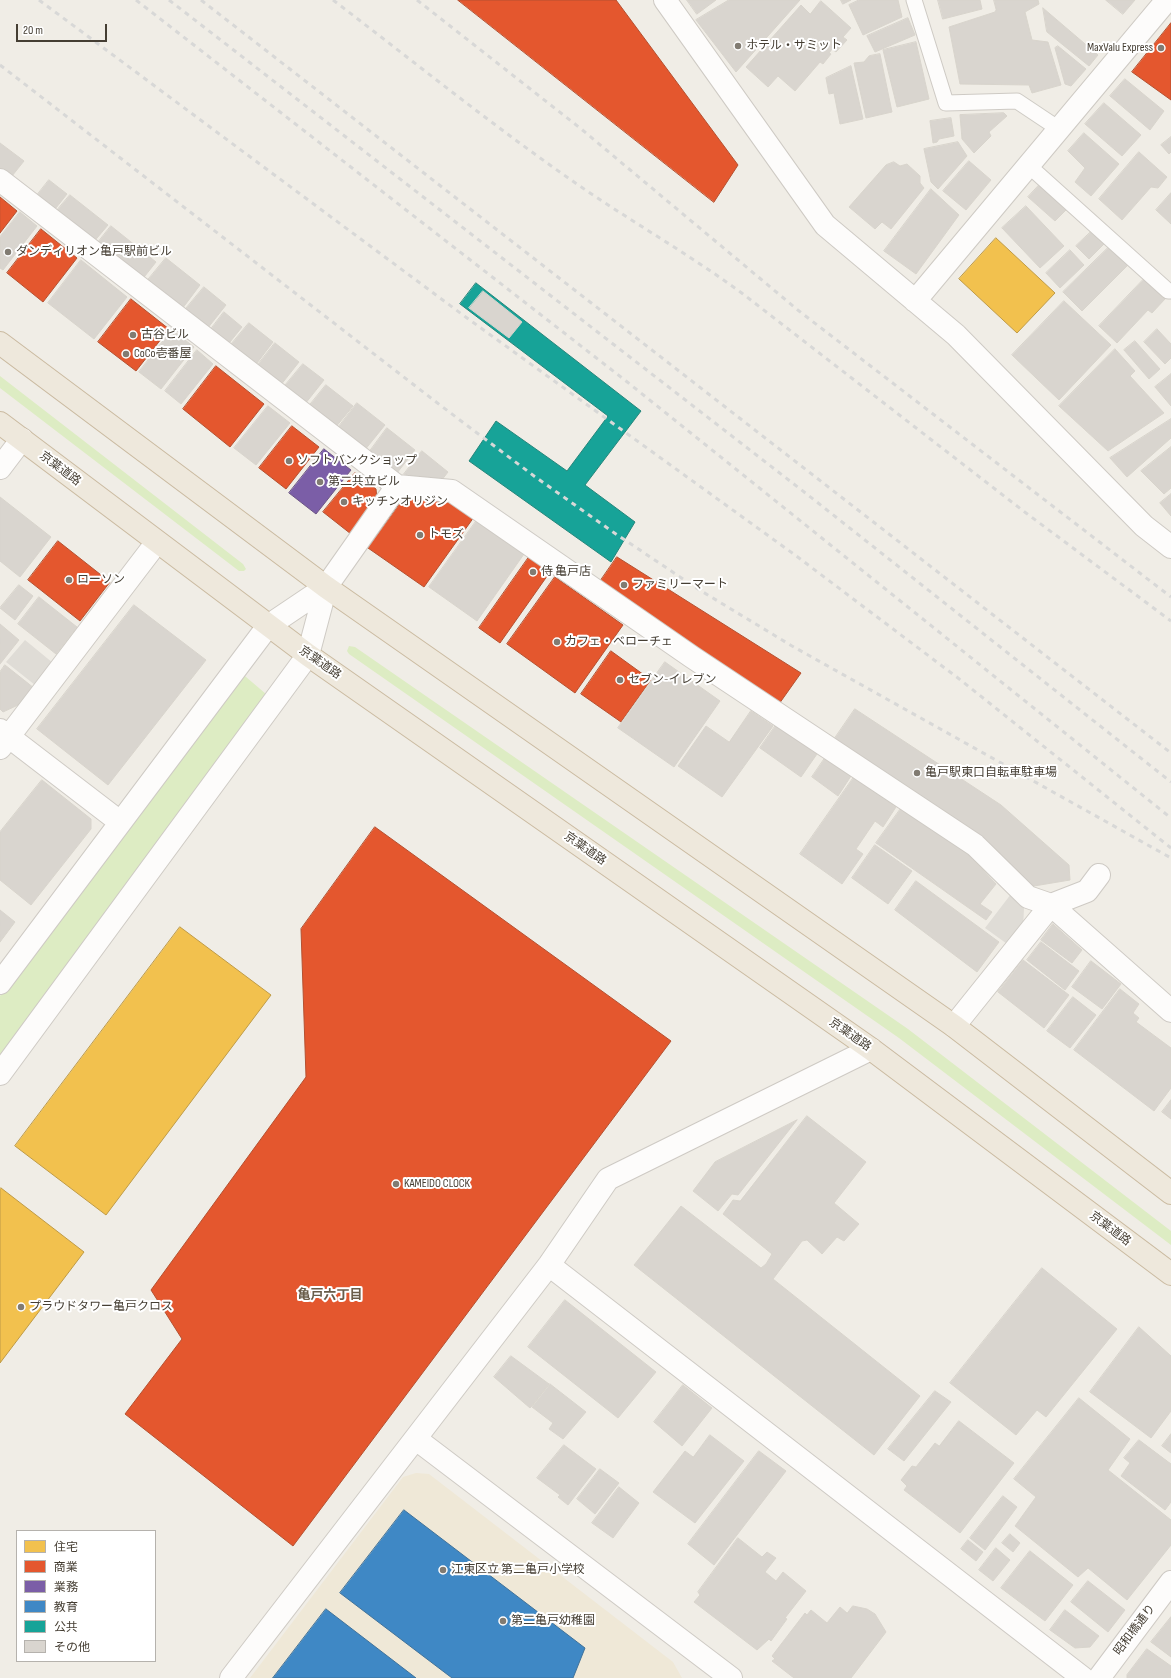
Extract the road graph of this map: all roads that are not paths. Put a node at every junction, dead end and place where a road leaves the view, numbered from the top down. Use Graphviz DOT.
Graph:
graph roads {
  1 [pos="665,0"];
  2 [pos="914,0"];
  3 [pos="1167,0"];
  4 [pos="1059,129"];
  5 [pos="1028,165"];
  6 [pos="0,180"];
  7 [pos="1171,291"];
  8 [pos="915,301"];
  9 [pos="0,343"];
  10 [pos="0,423"];
  11 [pos="22,439"];
  12 [pos="0,468"];
  13 [pos="397,486"];
  14 [pos="157,542"];
  15 [pos="1171,547"];
  16 [pos="326,587"];
  17 [pos="268,626"];
  18 [pos="308,655"];
  19 [pos="3,738"];
  20 [pos="120,822"];
  21 [pos="1099,875"];
  22 [pos="1051,905"];
  23 [pos="0,983"];
  24 [pos="1171,1011"];
  25 [pos="954,1026"];
  26 [pos="871,1049"];
  27 [pos="0,1074"];
  28 [pos="1171,1192"];
  29 [pos="549,1265"];
  30 [pos="1171,1274"];
  31 [pos="416,1438"];
  32 [pos="1171,1582"];
  33 [pos="724,1676"];
  34 [pos="231,1678"];
  35 [pos="1083,1678"];
  36 [pos="1099,1678"];
  1 -- 8 [label="street"];
  2 -- 4 [label="lane"];
  3 -- 4 [label="street"];
  4 -- 5 [label="street"];
  5 -- 7 [label="lane"];
  5 -- 8 [label="street"];
  6 -- 13 [label="street"];
  8 -- 15 [label="street"];
  9 -- 16 [label="highway"];
  10 -- 11 [label="highway, 京葉道路"];
  11 -- 12 [label="street"];
  11 -- 14 [label="highway, 京葉道路"];
  13 -- 16 [label="street"];
  13 -- 22 [label="street"];
  14 -- 17 [label="highway, 京葉道路"];
  14 -- 19 [label="street"];
  16 -- 17 [label="street"];
  16 -- 18 [label="street"];
  16 -- 25 [label="highway"];
  17 -- 18 [label="highway, 京葉道路"];
  17 -- 20 [label="street"];
  18 -- 26 [label="highway, 京葉道路"];
  18 -- 27 [label="street"];
  19 -- 20 [label="street"];
  20 -- 23 [label="street"];
  21 -- 22 [label="street"];
  22 -- 24 [label="street"];
  22 -- 25 [label="street"];
  25 -- 28 [label="highway"];
  26 -- 29 [label="street"];
  26 -- 30 [label="highway, 京葉道路"];
  29 -- 31 [label="street"];
  29 -- 35 [label="street"];
  31 -- 33 [label="street"];
  31 -- 34 [label="street"];
  32 -- 36 [label="street, 昭和橋通り"];
}
